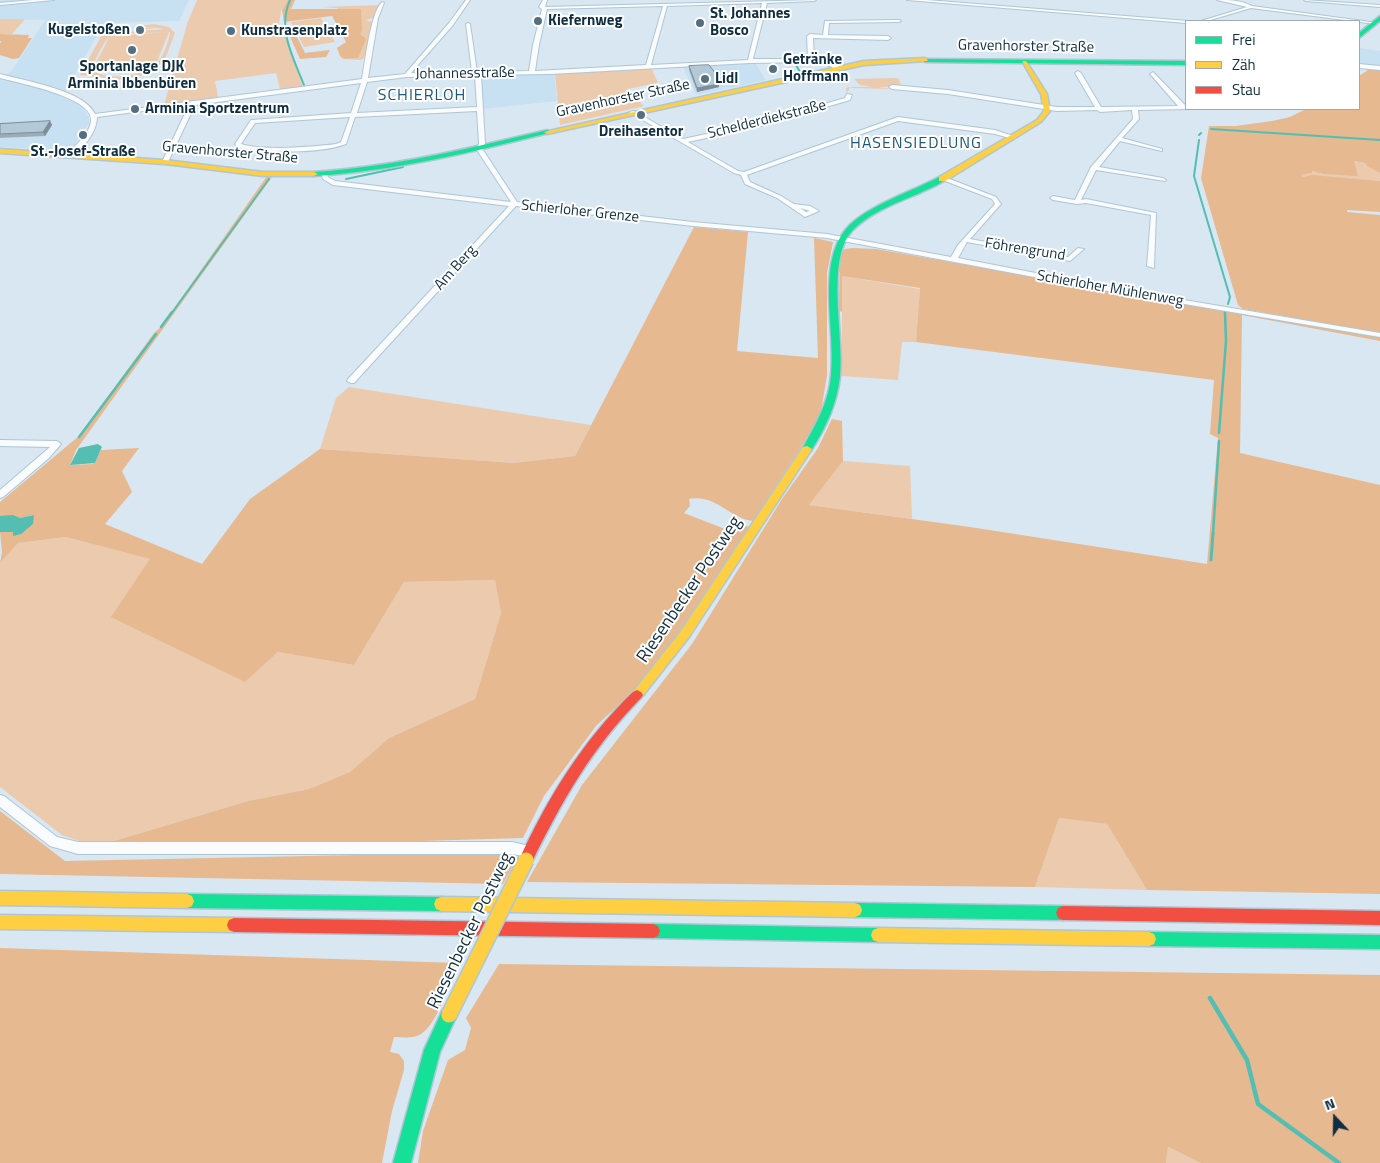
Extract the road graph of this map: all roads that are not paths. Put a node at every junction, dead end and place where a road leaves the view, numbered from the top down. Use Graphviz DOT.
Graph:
graph roads {
  1 [pos="52,0"];
  2 [pos="468,0"];
  3 [pos="545,0"];
  4 [pos="783,0"];
  5 [pos="814,0"];
  6 [pos="909,0"];
  7 [pos="913,0"];
  8 [pos="1031,0"];
  9 [pos="1219,0"];
  10 [pos="1306,0"];
  11 [pos="765,2"];
  12 [pos="979,2"];
  13 [pos="382,3"];
  14 [pos="674,3"];
  15 [pos="0,4"];
  16 [pos="665,6"];
  17 [pos="1380,6"];
  18 [pos="1252,7"];
  19 [pos="545,8"];
  20 [pos="1030,8"];
  21 [pos="1206,20"];
  22 [pos="1352,20"];
  23 [pos="899,21"];
  24 [pos="1360,21"];
  25 [pos="1378,21"];
  26 [pos="1185,22"];
  27 [pos="468,24"];
  28 [pos="1360,35"];
  29 [pos="825,36"];
  30 [pos="888,38"];
  31 [pos="811,60"];
  32 [pos="750,61"];
  33 [pos="1024,62"];
  34 [pos="1185,63"];
  35 [pos="648,66"];
  36 [pos="1360,66"];
  37 [pos="836,67"];
  38 [pos="1380,68"];
  39 [pos="532,72"];
  40 [pos="1078,73"];
  41 [pos="476,74"];
  42 [pos="1153,74"];
  43 [pos="407,75"];
  44 [pos="0,76"];
  45 [pos="365,80"];
  46 [pos="892,87"];
  47 [pos="849,95"];
  48 [pos="193,102"];
  49 [pos="1048,108"];
  50 [pos="1184,108"];
  51 [pos="479,109"];
  52 [pos="1134,109"];
  53 [pos="1100,110"];
  54 [pos="632,112"];
  55 [pos="354,115"];
  56 [pos="94,116"];
  57 [pos="1013,137"];
  58 [pos="1119,139"];
  59 [pos="682,142"];
  60 [pos="481,146"];
  61 [pos="1160,150"];
  62 [pos="0,151"];
  63 [pos="69,156"];
  64 [pos="165,162"];
  65 [pos="1093,168"];
  66 [pos="325,174"];
  67 [pos="744,174"];
  68 [pos="942,178"];
  69 [pos="1163,180"];
  70 [pos="1053,198"];
  71 [pos="1077,202"];
  72 [pos="514,204"];
  73 [pos="793,206"];
  74 [pos="841,240"];
  75 [pos="966,240"];
  76 [pos="1080,249"];
  77 [pos="953,261"];
  78 [pos="1151,266"];
  79 [pos="1380,335"];
  80 [pos="351,381"];
  81 [pos="0,443"];
  82 [pos="0,495"];
  83 [pos="0,800"];
  84 [pos="528,855"];
  85 [pos="0,898"];
  86 [pos="1380,918"];
  87 [pos="0,922"];
  88 [pos="1380,942"];
  89 [pos="402,1163"];
  1 -- 15 [label="street"];
  2 -- 43 [label="street"];
  3 -- 19 [label="street"];
  4 -- 5 [label="street"];
  4 -- 11 [label="street"];
  6 -- 7 [label="street"];
  7 -- 12 [label="street"];
  8 -- 20 [label="street"];
  9 -- 18 [label="street"];
  10 -- 17 [label="street"];
  11 -- 14 [label="street"];
  11 -- 32 [label="street"];
  12 -- 20 [label="street"];
  13 -- 45 [label="street"];
  14 -- 16 [label="street"];
  16 -- 19 [label="street"];
  16 -- 35 [label="street"];
  18 -- 21 [label="street"];
  18 -- 22 [label="street"];
  19 -- 39 [label="street"];
  20 -- 26 [label="street"];
  23 -- 29 [label="street"];
  24 -- 25 [label="street"];
  25 -- 28 [label="main road"];
  27 -- 41 [label="street"];
  29 -- 30 [label="street"];
  29 -- 31 [label="street"];
  31 -- 32 [label="street, Johannesstraße"];
  31 -- 37 [label="street, Johannesstraße"];
  32 -- 35 [label="street, Johannesstraße"];
  33 -- 34 [label="main road, Gravenhorster Straße"];
  33 -- 37 [label="main road, Gravenhorster Straße"];
  33 -- 49 [label="main road"];
  35 -- 39 [label="street, Johannesstraße"];
  36 -- 38 [label="street"];
  37 -- 54 [label="main road, Gravenhorster Straße"];
  39 -- 41 [label="street, Johannesstraße"];
  40 -- 53 [label="street"];
  41 -- 43 [label="street, Johannesstraße"];
  41 -- 51 [label="street"];
  42 -- 50 [label="street"];
  43 -- 45 [label="street, Johannesstraße"];
  44 -- 56 [label="street"];
  45 -- 48 [label="street, Johannesstraße"];
  45 -- 55 [label="street"];
  46 -- 49 [label="street"];
  47 -- 59 [label="street, Schelderdiekstraße"];
  48 -- 56 [label="street, Johannesstraße"];
  48 -- 64 [label="street"];
  49 -- 53 [label="street"];
  49 -- 57 [label="main road"];
  50 -- 52 [label="street"];
  51 -- 55 [label="street"];
  51 -- 60 [label="street"];
  52 -- 53 [label="street"];
  52 -- 58 [label="street"];
  54 -- 59 [label="street"];
  54 -- 60 [label="main road, Gravenhorster Straße"];
  55 -- 55 [label="street"];
  56 -- 63 [label="street"];
  57 -- 67 [label="street"];
  57 -- 68 [label="main road"];
  58 -- 61 [label="street"];
  58 -- 65 [label="street"];
  59 -- 67 [label="street"];
  60 -- 66 [label="main road, Gravenhorster Straße"];
  60 -- 72 [label="street"];
  62 -- 63 [label="main road, Gravenhorster Straße"];
  63 -- 64 [label="main road, Gravenhorster Straße"];
  64 -- 66 [label="main road, Gravenhorster Straße"];
  65 -- 69 [label="street"];
  65 -- 71 [label="street"];
  66 -- 72 [label="street, Schierloher Grenze"];
  67 -- 73 [label="street"];
  68 -- 74 [label="main road"];
  68 -- 75 [label="street, Föhrengrund"];
  70 -- 71 [label="street"];
  71 -- 78 [label="street"];
  72 -- 74 [label="street, Schierloher Grenze"];
  72 -- 80 [label="street, Am Berg"];
  74 -- 77 [label="street, Schierloher Mühlenweg"];
  74 -- 84 [label="main road, Riesenbecker Postweg"];
  75 -- 76 [label="street, Föhrengrund"];
  75 -- 77 [label="street, Föhrengrund"];
  77 -- 79 [label="street, Schierloher Mühlenweg"];
  81 -- 82 [label="street"];
  83 -- 84 [label="street"];
  84 -- 89 [label="main road, Riesenbecker Postweg, bridge"];
  85 -- 86 [label="main road"];
  87 -- 88 [label="main road"];
}
